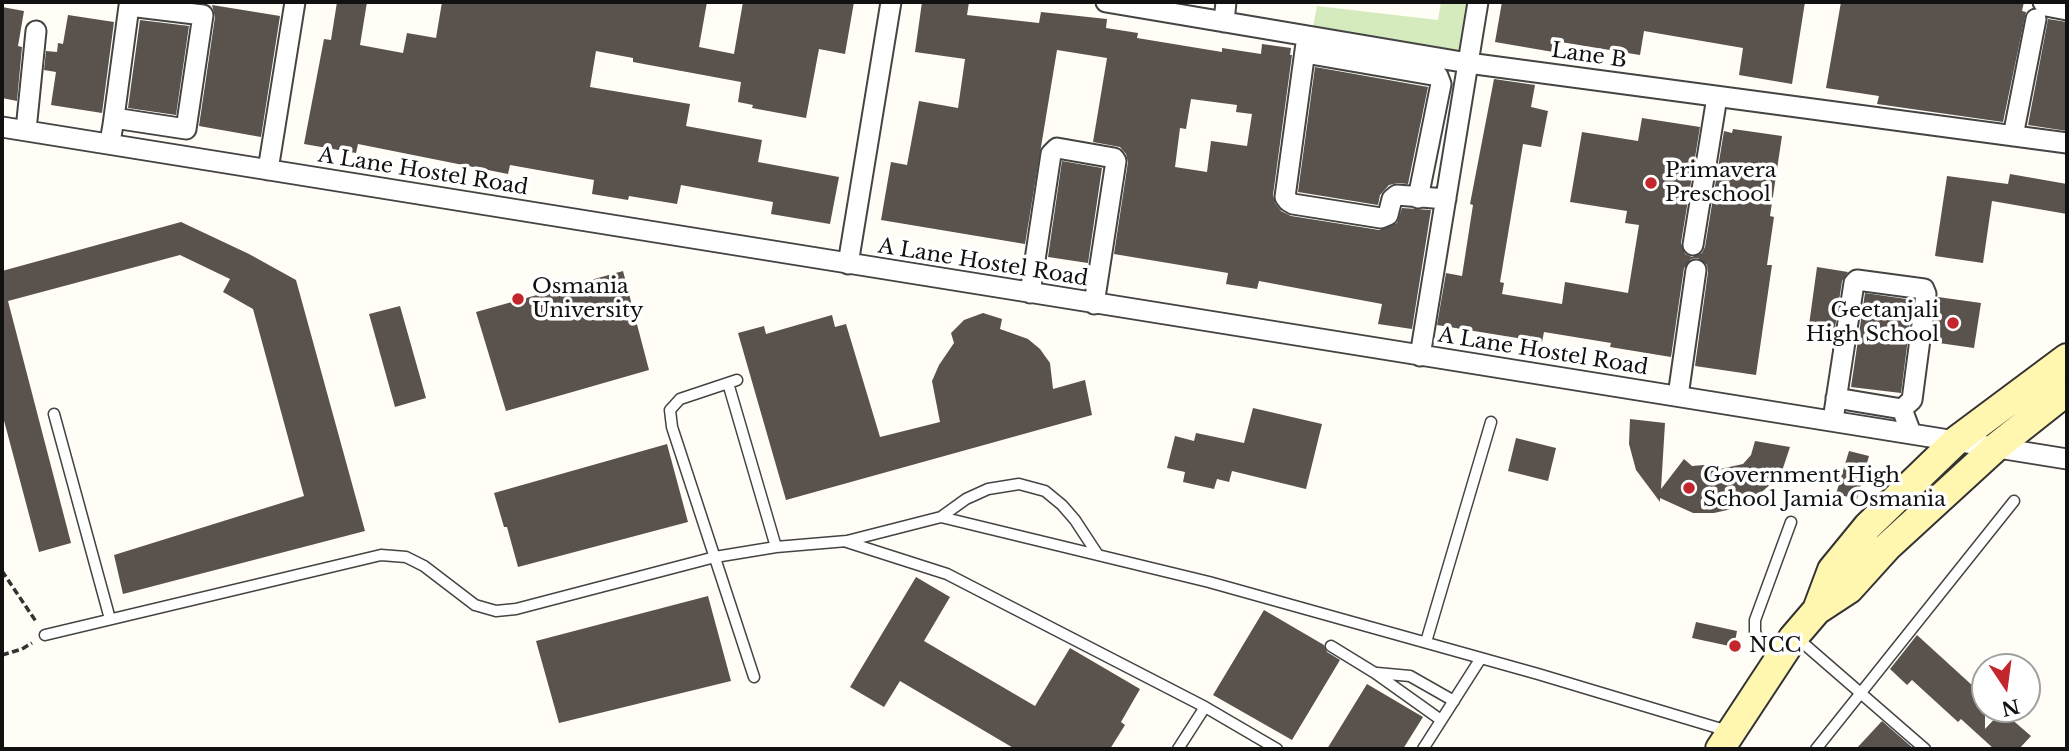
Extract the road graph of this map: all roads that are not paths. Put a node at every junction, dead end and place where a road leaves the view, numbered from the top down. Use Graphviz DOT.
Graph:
graph roads {
  1 [pos="295,2"];
  2 [pos="891,2"];
  3 [pos="1106,2"];
  4 [pos="1226,2"];
  5 [pos="1478,2"];
  6 [pos="1160,6"];
  7 [pos="2039,10"];
  8 [pos="2067,10"];
  9 [pos="1224,22"];
  10 [pos="36,31"];
  11 [pos="1306,44"];
  12 [pos="1468,63"];
  13 [pos="1717,97"];
  14 [pos="114,118"];
  15 [pos="2,127"];
  16 [pos="26,130"];
  17 [pos="2013,136"];
  18 [pos="110,142"];
  19 [pos="2067,143"];
  20 [pos="268,170"];
  21 [pos="1418,198"];
  22 [pos="1446,199"];
  23 [pos="1693,245"];
  24 [pos="848,264"];
  25 [pos="1696,270"];
  26 [pos="1030,293"];
  27 [pos="1094,304"];
  28 [pos="1420,356"];
  29 [pos="2067,358"];
  30 [pos="2067,391"];
  31 [pos="1678,396"];
  32 [pos="1836,398"];
  33 [pos="1902,409"];
  34 [pos="54,414"];
  35 [pos="1833,420"];
  36 [pos="1491,422"];
  37 [pos="1911,433"];
  38 [pos="1957,440"];
  39 [pos="1995,447"];
  40 [pos="2067,458"];
  41 [pos="2014,501"];
  42 [pos="941,517"];
  43 [pos="1791,522"];
  44 [pos="847,541"];
  45 [pos="776,547"];
  46 [pos="1098,555"];
  47 [pos="715,557"];
  48 [pos="1817,610"];
  49 [pos="110,619"];
  50 [pos="44,635"];
  51 [pos="1426,642"];
  52 [pos="1331,646"];
  53 [pos="1788,647"];
  54 [pos="1481,658"];
  55 [pos="1375,673"];
  56 [pos="754,677"];
  57 [pos="1860,693"];
  58 [pos="1454,701"];
  59 [pos="1205,707"];
  60 [pos="1441,720"];
  61 [pos="1726,741"];
  62 [pos="1178,749"];
  63 [pos="1277,749"];
  64 [pos="1423,749"];
  65 [pos="1815,749"];
  66 [pos="1925,749"];
  1 -- 20 [label="street"];
  2 -- 24 [label="street"];
  3 -- 6 [label="street, Lane B"];
  4 -- 9 [label="street"];
  5 -- 12 [label="street"];
  6 -- 9 [label="street, Lane B"];
  7 -- 8 [label="street"];
  7 -- 17 [label="street"];
  9 -- 11 [label="street, Lane B"];
  10 -- 16 [label="street"];
  11 -- 12 [label="street, Lane B"];
  11 -- 21 [label="street"];
  11 -- 21 [label="street"];
  12 -- 13 [label="street, Lane B"];
  12 -- 22 [label="street"];
  13 -- 17 [label="street, Lane B"];
  13 -- 23 [label="street"];
  14 -- 14 [label="street"];
  14 -- 18 [label="street"];
  15 -- 16 [label="street, A Lane Hostel Road"];
  16 -- 18 [label="street, A Lane Hostel Road"];
  17 -- 19 [label="street, Lane B"];
  18 -- 20 [label="street, A Lane Hostel Road"];
  20 -- 24 [label="street, A Lane Hostel Road"];
  21 -- 22 [label="street"];
  22 -- 28 [label="street"];
  24 -- 26 [label="street, A Lane Hostel Road"];
  25 -- 31 [label="street"];
  26 -- 27 [label="street, A Lane Hostel Road"];
  26 -- 27 [label="street"];
  27 -- 28 [label="street, A Lane Hostel Road"];
  28 -- 31 [label="street, A Lane Hostel Road"];
  29 -- 38 [label="main road"];
  30 -- 39 [label="main road"];
  31 -- 35 [label="street, A Lane Hostel Road"];
  32 -- 33 [label="street"];
  32 -- 33 [label="street"];
  32 -- 35 [label="street"];
  33 -- 37 [label="street"];
  34 -- 49 [label="lane"];
  35 -- 37 [label="street, A Lane Hostel Road"];
  36 -- 51 [label="lane"];
  37 -- 38 [label="street, A Lane Hostel Road"];
  38 -- 39 [label="street, A Lane Hostel Road"];
  38 -- 48 [label="main road"];
  39 -- 40 [label="street, A Lane Hostel Road"];
  39 -- 48 [label="main road"];
  41 -- 57 [label="lane"];
  42 -- 44 [label="lane"];
  42 -- 46 [label="lane"];
  42 -- 46 [label="lane"];
  43 -- 53 [label="lane"];
  44 -- 45 [label="lane"];
  44 -- 59 [label="lane"];
  45 -- 47 [label="lane"];
  45 -- 47 [label="lane"];
  46 -- 51 [label="lane"];
  47 -- 49 [label="lane"];
  47 -- 56 [label="lane"];
  48 -- 53 [label="main road"];
  49 -- 50 [label="lane"];
  51 -- 54 [label="lane"];
  52 -- 55 [label="lane"];
  53 -- 57 [label="lane"];
  53 -- 61 [label="main road"];
  54 -- 58 [label="lane"];
  54 -- 61 [label="lane"];
  55 -- 58 [label="lane"];
  55 -- 60 [label="lane"];
  57 -- 65 [label="lane"];
  57 -- 66 [label="lane"];
  58 -- 60 [label="lane"];
  59 -- 62 [label="lane"];
  59 -- 63 [label="lane"];
  60 -- 64 [label="lane"];
}
